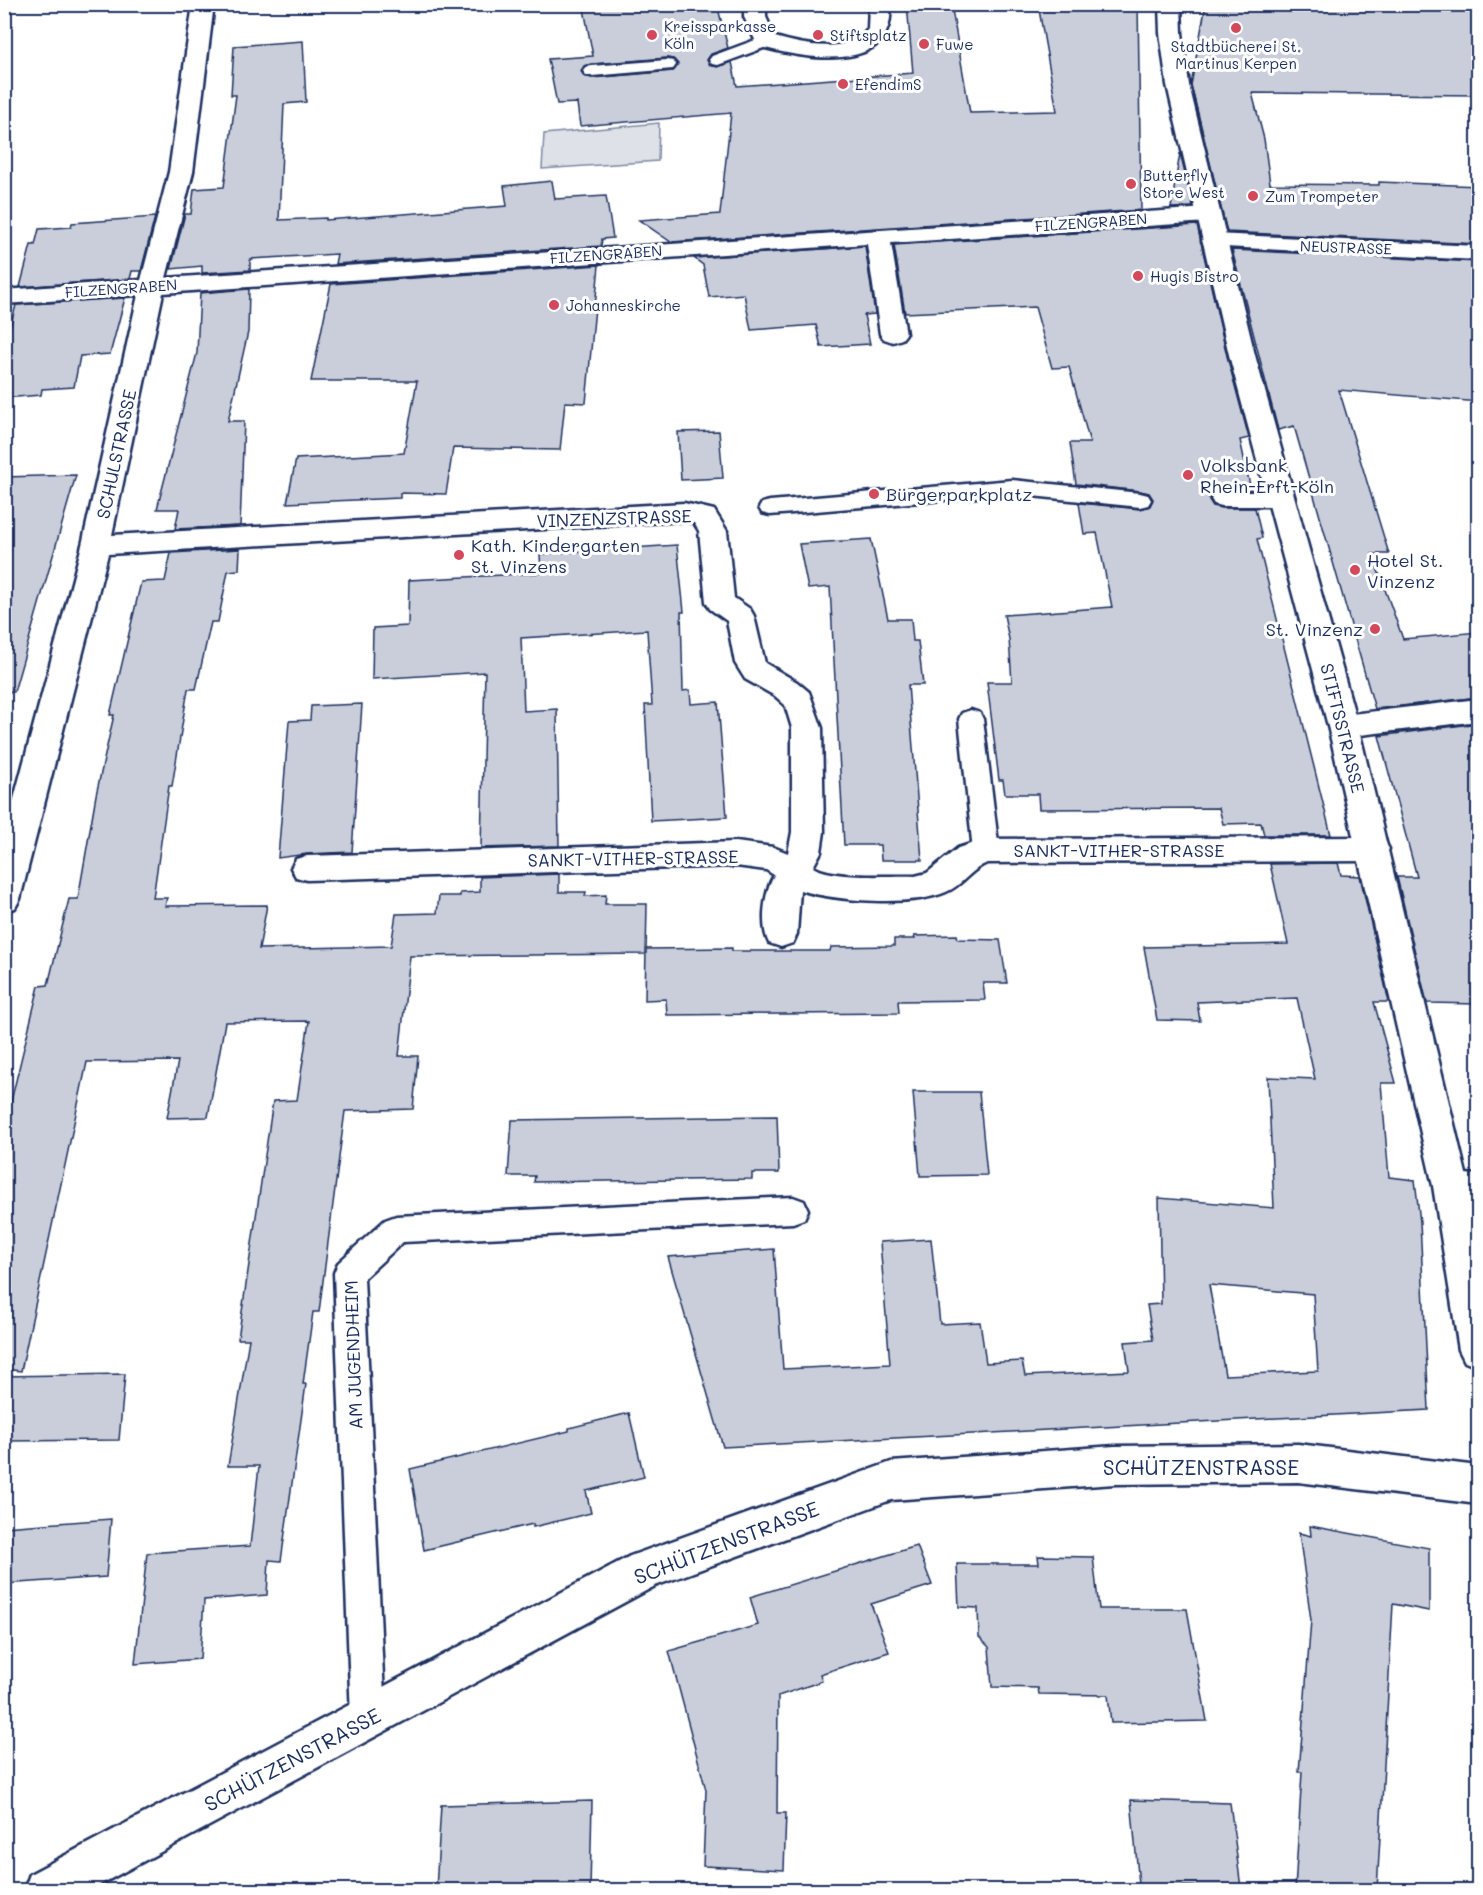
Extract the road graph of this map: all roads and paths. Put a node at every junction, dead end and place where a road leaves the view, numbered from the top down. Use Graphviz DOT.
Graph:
graph roads {
  1 [pos="204,4"];
  2 [pos="755,4"];
  3 [pos="879,4"];
  4 [pos="1170,4"];
  5 [pos="766,41"];
  6 [pos="718,60"];
  7 [pos="667,65"];
  8 [pos="592,71"];
  9 [pos="1211,228"];
  10 [pos="878,236"];
  11 [pos="1479,253"];
  12 [pos="152,286"];
  13 [pos="4,297"];
  14 [pos="893,334"];
  15 [pos="1222,499"];
  16 [pos="1283,499"];
  17 [pos="1140,500"];
  18 [pos="770,508"];
  19 [pos="96,545"];
  20 [pos="1479,710"];
  21 [pos="971,719"];
  22 [pos="1343,726"];
  23 [pos="1373,849"];
  24 [pos="986,851"];
  25 [pos="307,868"];
  26 [pos="795,870"];
  27 [pos="4,899"];
  28 [pos="780,934"];
  29 [pos="1465,1187"];
  30 [pos="794,1210"];
  31 [pos="1473,1278"];
  32 [pos="1479,1350"];
  33 [pos="1479,1485"];
  34 [pos="368,1718"];
  35 [pos="46,1890"];
  1 -- 12 [label="street, SCHULSTRASSE"];
  2 -- 5 [label="street"];
  3 -- 5 [label="street"];
  4 -- 9 [label="street, STIFTSSTRASSE"];
  5 -- 6 [label="lane"];
  7 -- 8 [label="lane"];
  9 -- 10 [label="street, FILZENGRABEN"];
  9 -- 11 [label="street, NEUSTRASSE"];
  9 -- 16 [label="street, STIFTSSTRASSE"];
  10 -- 12 [label="street, FILZENGRABEN"];
  10 -- 14 [label="street"];
  12 -- 13 [label="street, FILZENGRABEN"];
  12 -- 19 [label="street, SCHULSTRASSE"];
  15 -- 16 [label="lane"];
  16 -- 22 [label="street, STIFTSSTRASSE"];
  17 -- 18 [label="lane"];
  19 -- 26 [label="street, VINZENZSTRASSE"];
  19 -- 27 [label="street, SCHULSTRASSE"];
  20 -- 22 [label="street"];
  21 -- 24 [label="lane"];
  22 -- 23 [label="street, STIFTSSTRASSE"];
  23 -- 24 [label="street, SANKT-VITHER-STRASSE"];
  23 -- 29 [label="street, STIFTSSTRASSE"];
  24 -- 26 [label="street, SANKT-VITHER-STRASSE"];
  25 -- 26 [label="street, SANKT-VITHER-STRASSE"];
  26 -- 28 [label="street, VINZENZSTRASSE"];
  29 -- 31 [label="street, STIFTSSTRASSE"];
  30 -- 34 [label="lane, AM JUGENDHEIM"];
  31 -- 32 [label="street, STIFTSSTRASSE"];
  33 -- 34 [label="street, SCHÜTZENSTRASSE"];
  34 -- 35 [label="street, SCHÜTZENSTRASSE"];
}
